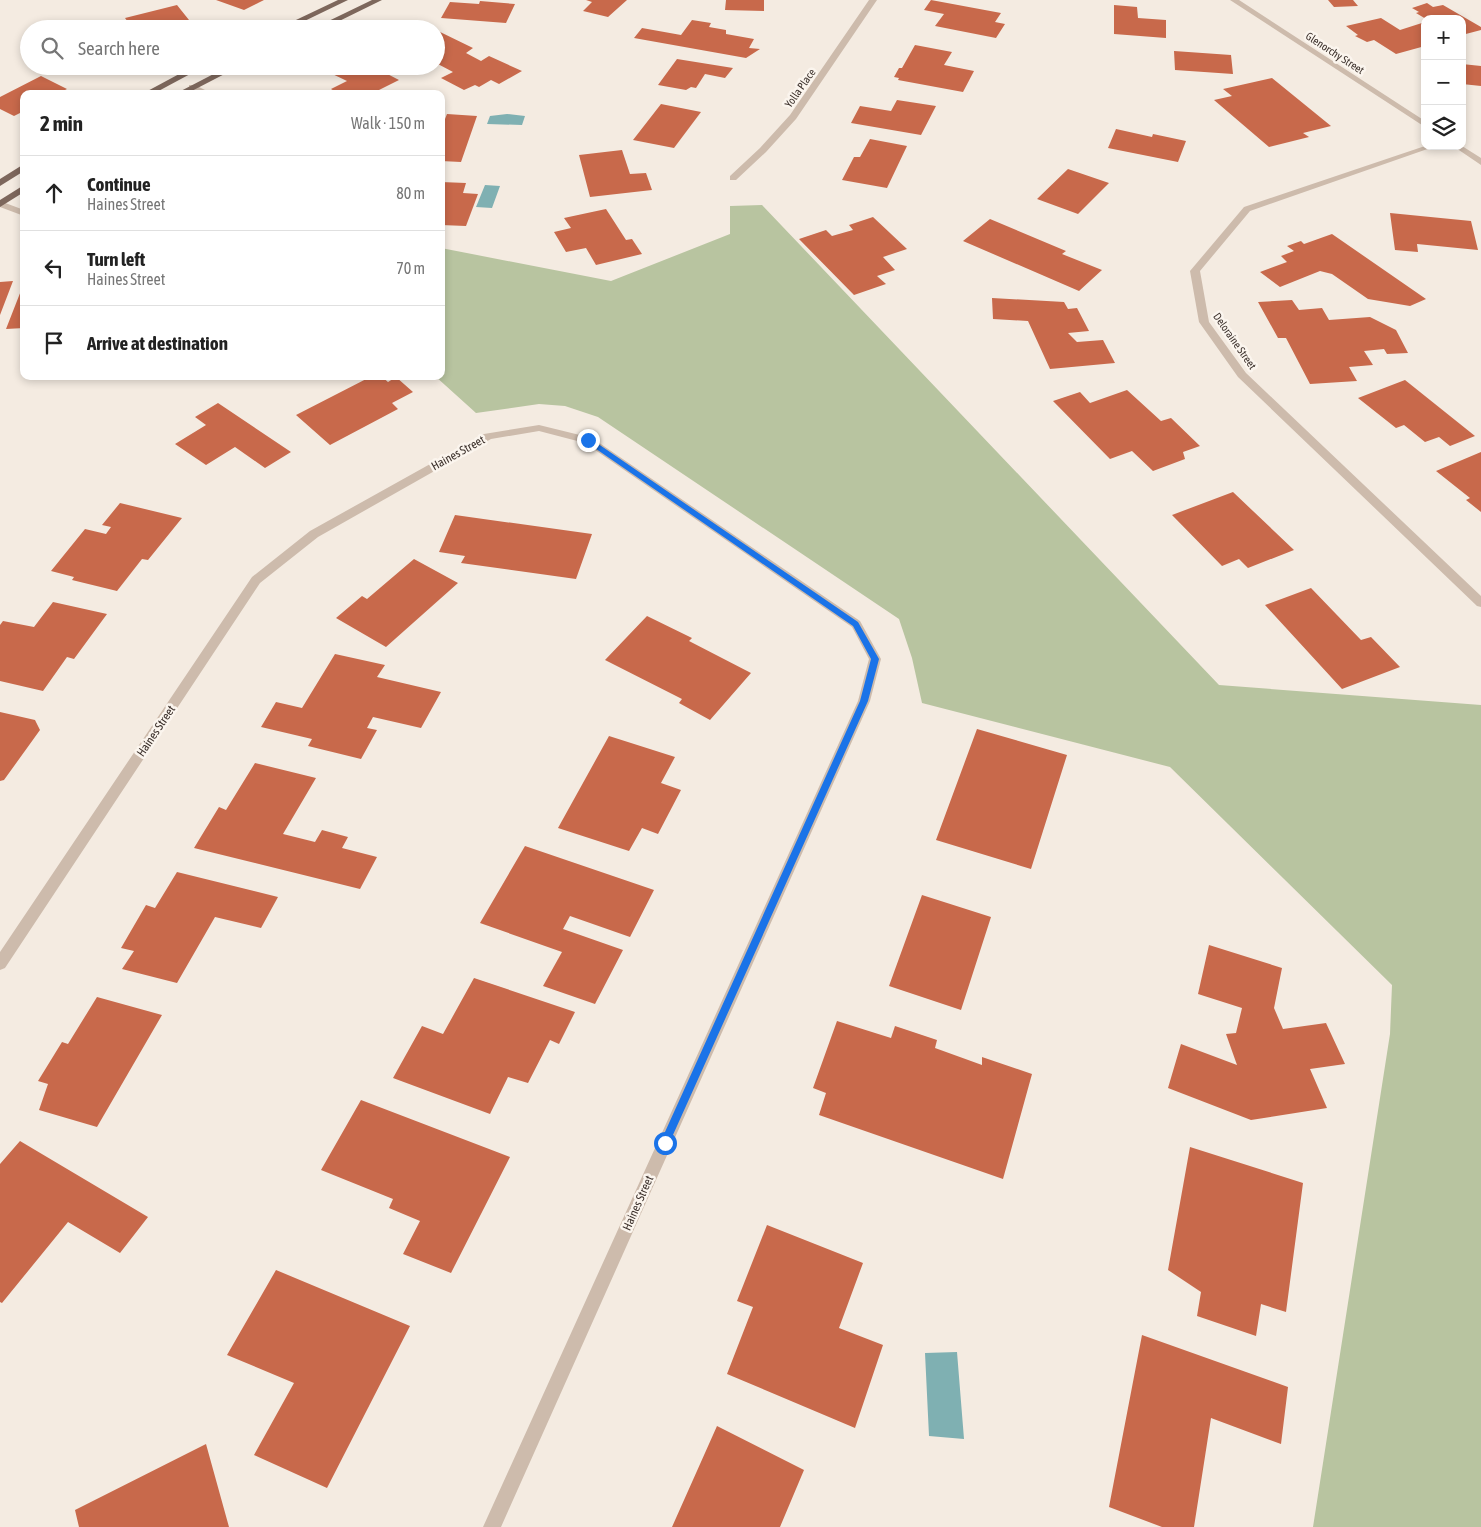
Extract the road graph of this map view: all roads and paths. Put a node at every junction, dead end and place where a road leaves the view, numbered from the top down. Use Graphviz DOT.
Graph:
graph roads {
  1 [pos="344,0"];
  2 [pos="378,0"];
  3 [pos="873,0"];
  4 [pos="1234,0"];
  5 [pos="301,20"];
  6 [pos="335,20"];
  7 [pos="182,75"];
  8 [pos="217,75"];
  9 [pos="174,79"];
  10 [pos="192,87"];
  11 [pos="153,90"];
  12 [pos="186,90"];
  13 [pos="199,90"];
  14 [pos="1421,122"];
  15 [pos="1421,150"];
  16 [pos="1463,150"];
  17 [pos="1481,162"];
  18 [pos="20,170"];
  19 [pos="733,178"];
  20 [pos="0,183"];
  21 [pos="20,191"];
  22 [pos="0,204"];
  23 [pos="20,212"];
  24 [pos="1481,603"];
  25 [pos="0,964"];
  26 [pos="492,1527"];
  1 -- 5 [label="main road"];
  2 -- 6 [label="main road"];
  3 -- 19 [label="street, Yolla Place"];
  4 -- 14 [label="street, Glenorchy Street"];
  7 -- 9 [label="main road"];
  8 -- 10 [label="main road"];
  9 -- 10 [label="main road"];
  9 -- 11 [label="main road"];
  10 -- 12 [label="main road"];
  10 -- 13 [label="street"];
  15 -- 24 [label="street, Deloraine Street"];
  16 -- 17 [label="street"];
  18 -- 20 [label="main road"];
  21 -- 22 [label="main road"];
  22 -- 23 [label="street"];
  25 -- 26 [label="street, Haines Street"];
}
